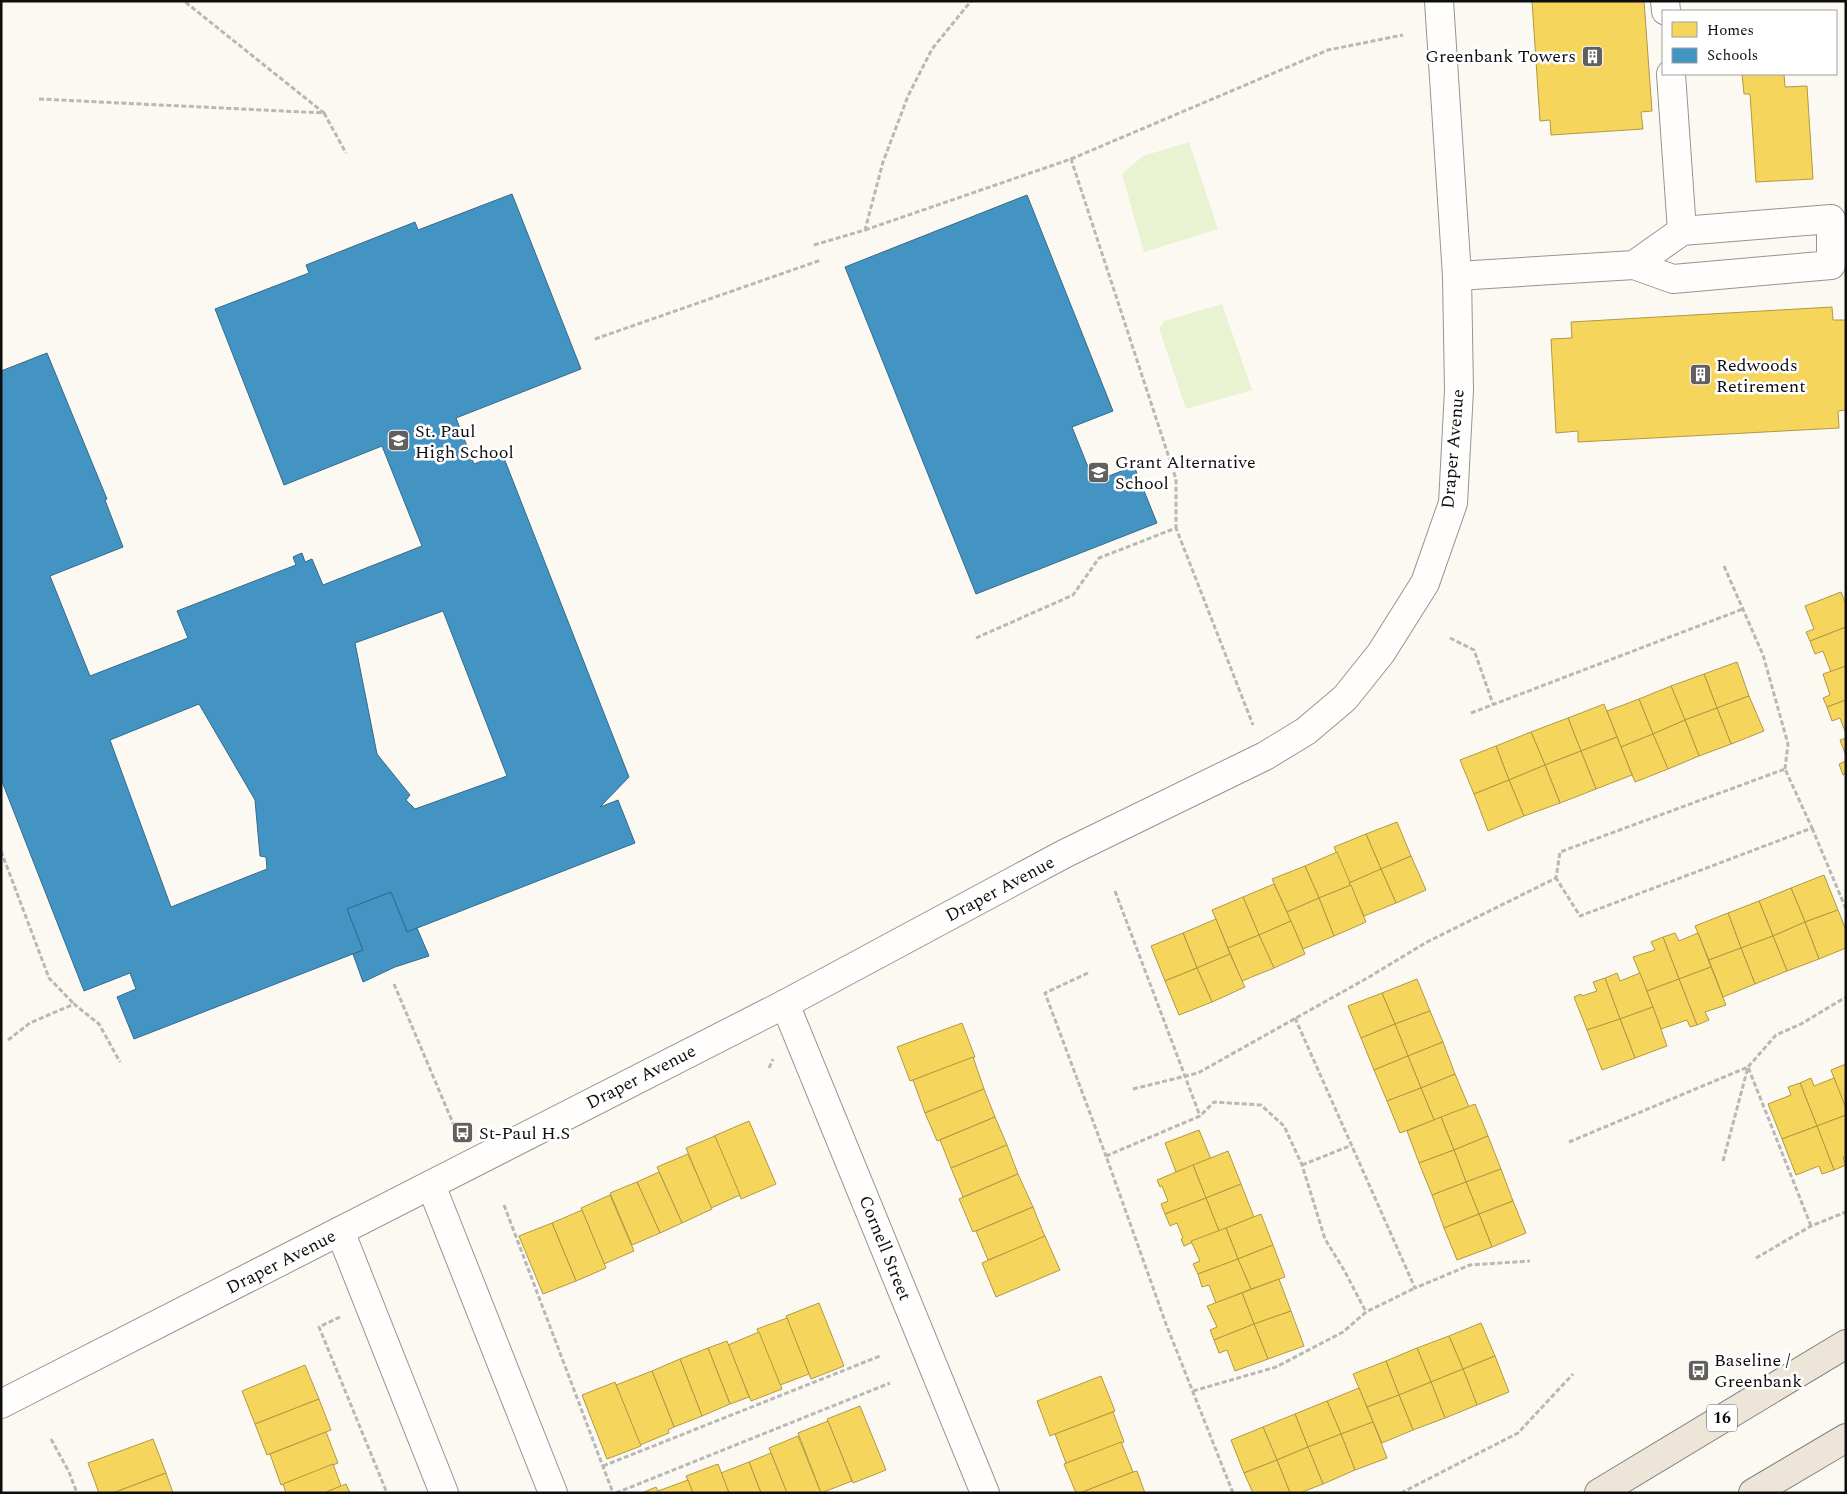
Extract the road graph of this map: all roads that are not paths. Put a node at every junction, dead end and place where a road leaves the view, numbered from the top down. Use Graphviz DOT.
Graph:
graph roads {
  1 [pos="1438,1"];
  2 [pos="1671,75"];
  3 [pos="1682,231"];
  4 [pos="1634,266"];
  5 [pos="1457,276"];
  6 [pos="785,1004"];
  7 [pos="431,1185"];
  8 [pos="340,1231"];
  9 [pos="1846,1344"];
  10 [pos="1,1404"];
  11 [pos="1846,1438"];
  12 [pos="444,1493"];
  13 [pos="553,1493"];
  14 [pos="985,1493"];
  15 [pos="1599,1493"];
  16 [pos="1753,1493"];
  1 -- 5 [label="street, Draper Avenue"];
  2 -- 3 [label="street"];
  3 -- 4 [label="street"];
  3 -- 4 [label="street"];
  4 -- 5 [label="street"];
  5 -- 6 [label="street, Draper Avenue"];
  6 -- 7 [label="street, Draper Avenue"];
  6 -- 14 [label="street, Cornell Street"];
  7 -- 8 [label="street, Draper Avenue"];
  7 -- 13 [label="street"];
  8 -- 10 [label="street, Draper Avenue"];
  8 -- 12 [label="street"];
  9 -- 15 [label="main road, 16"];
  11 -- 16 [label="main road"];
}
